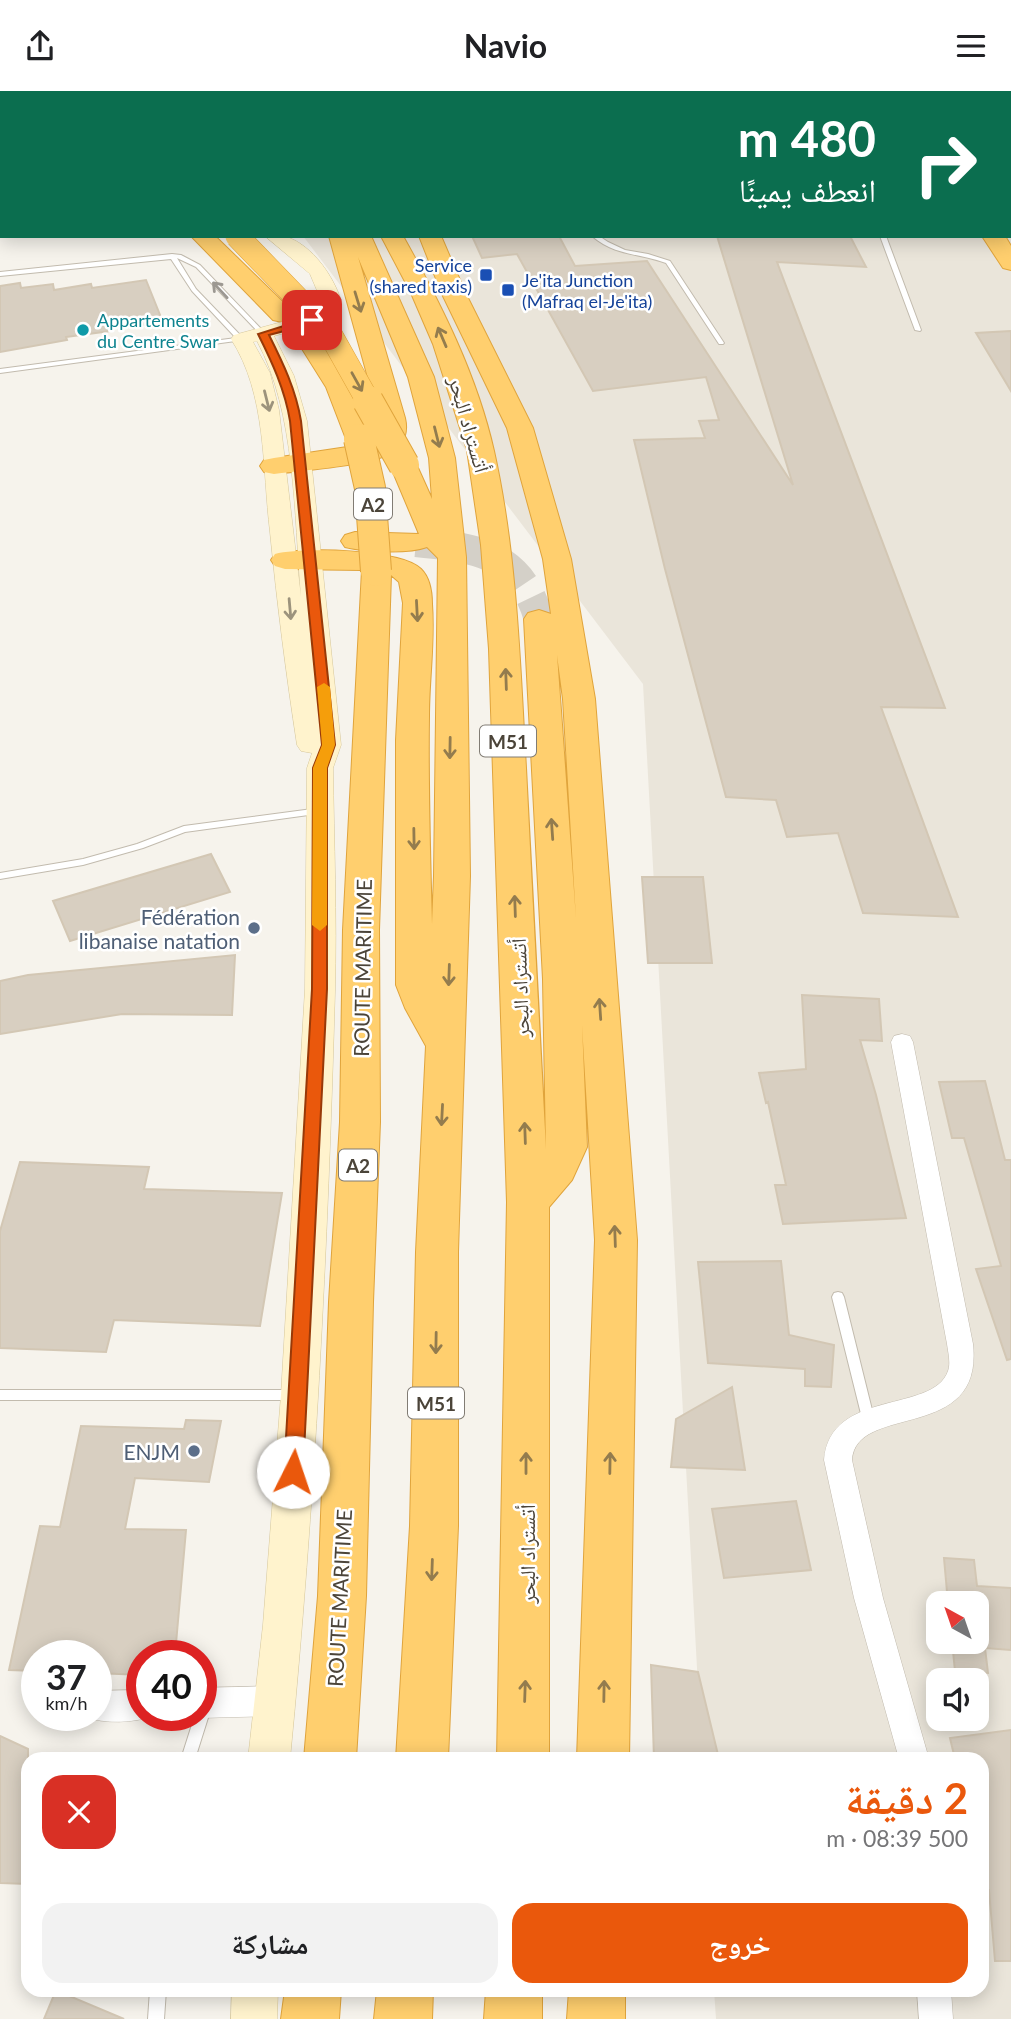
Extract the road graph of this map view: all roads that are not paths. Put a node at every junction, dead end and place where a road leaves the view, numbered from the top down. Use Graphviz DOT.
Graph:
graph roads {
  1 [pos="239,238"];
  2 [pos="277,238"];
  3 [pos="341,238"];
  4 [pos="361,238"];
  5 [pos="393,238"];
  6 [pos="418,238"];
  7 [pos="431,238"];
  8 [pos="597,238"];
  9 [pos="884,238"];
  10 [pos="994,238"];
  11 [pos="187,246"];
  12 [pos="1011,264"];
  13 [pos="0,274"];
  14 [pos="423,293"];
  15 [pos="918,330"];
  16 [pos="263,334"];
  17 [pos="241,339"];
  18 [pos="721,343"];
  19 [pos="0,371"];
  20 [pos="300,462"];
  21 [pos="274,466"];
  22 [pos="416,542"];
  23 [pos="297,550"];
  24 [pos="452,557"];
  25 [pos="539,619"];
  26 [pos="320,811"];
  27 [pos="0,876"];
  28 [pos="902,1042"];
  29 [pos="446,1047"];
  30 [pos="528,1202"];
  31 [pos="838,1297"];
  32 [pos="0,1395"];
  33 [pos="299,1395"];
  34 [pos="869,1422"];
  35 [pos="275,1701"];
  36 [pos="217,1703"];
  37 [pos="196,1731"];
  38 [pos="190,1752"];
  39 [pos="270,1752"];
  40 [pos="331,1752"];
  41 [pos="422,1752"];
  42 [pos="523,1752"];
  43 [pos="603,1752"];
  44 [pos="912,1752"];
  45 [pos="158,1997"];
  46 [pos="255,1997"];
  47 [pos="312,1997"];
  48 [pos="405,1997"];
  49 [pos="514,1997"];
  50 [pos="597,1997"];
  51 [pos="934,1997"];
  52 [pos="156,2019"];
  53 [pos="254,2019"];
  54 [pos="310,2019"];
  55 [pos="403,2019"];
  56 [pos="513,2019"];
  57 [pos="596,2019"];
  58 [pos="936,2019"];
  1 -- 24 [label="highway, one-way, bridge"];
  2 -- 16 [label="street"];
  3 -- 20 [label="highway, one-way"];
  4 -- 24 [label="highway, أتستراد البحر / M51, one-way"];
  5 -- 14 [label="highway, أتستراد البحر / M51"];
  6 -- 14 [label="highway"];
  43 -- 7 [label="highway, one-way"];
  8 -- 18 [label="lane"];
  9 -- 15 [label="lane"];
  10 -- 12 [label="highway"];
  11 -- 13 [label="lane"];
  16 -- 11 [label="lane, one-way"];
  11 -- 17 [label="lane"];
  11 -- 40 [label="highway, ROUTE MARITIME / A2, bridge"];
  30 -- 14 [label="highway, أتستراد البحر / M51, one-way"];
  16 -- 17 [label="street"];
  16 -- 20 [label="street"];
  17 -- 19 [label="lane"];
  17 -- 21 [label="street, one-way"];
  20 -- 21 [label="highway"];
  20 -- 23 [label="street"];
  21 -- 23 [label="street"];
  22 -- 23 [label="highway"];
  23 -- 26 [label="street"];
  23 -- 29 [label="highway, one-way"];
  24 -- 29 [label="highway, أتستراد البحر / M51, one-way"];
  30 -- 25 [label="highway, one-way"];
  26 -- 27 [label="lane"];
  26 -- 33 [label="street"];
  28 -- 34 [label="street"];
  29 -- 41 [label="highway, أتستراد البحر / M51, one-way"];
  42 -- 30 [label="highway, أتستراد البحر / M51, one-way"];
  31 -- 34 [label="lane"];
  32 -- 33 [label="lane"];
  33 -- 35 [label="street"];
  34 -- 44 [label="street"];
  35 -- 36 [label="street"];
  35 -- 39 [label="street"];
  37 -- 38 [label="lane"];
  45 -- 52 [label="lane"];
  46 -- 53 [label="street"];
  47 -- 54 [label="highway"];
  48 -- 55 [label="highway"];
  49 -- 56 [label="highway"];
  50 -- 57 [label="highway"];
  51 -- 58 [label="street"];
}
